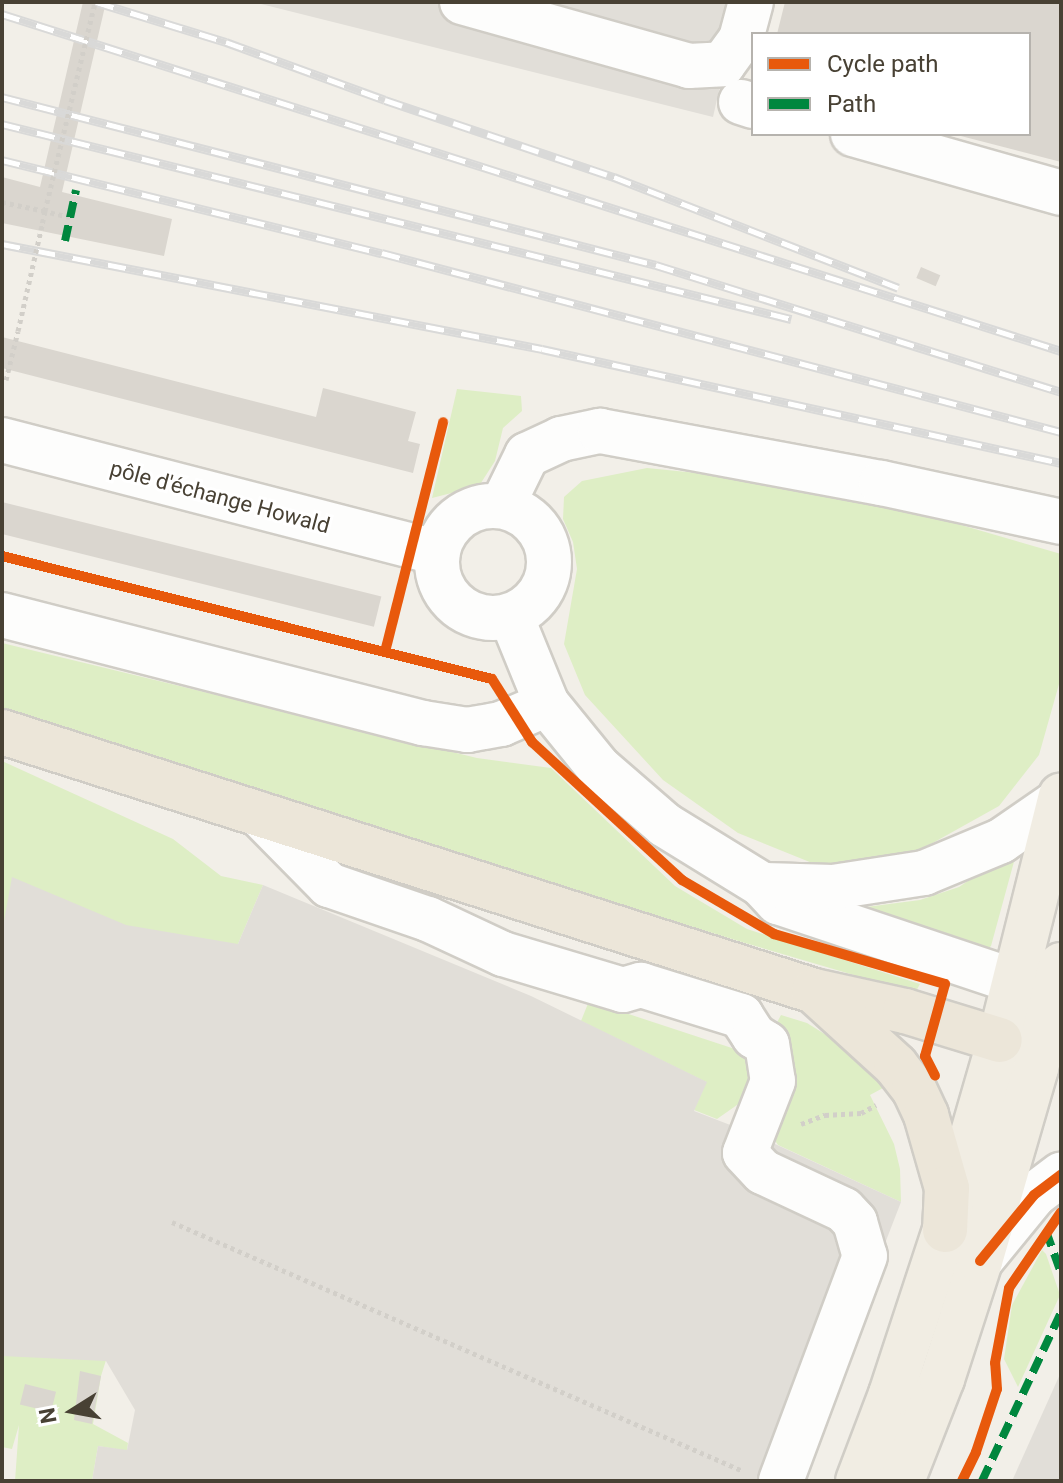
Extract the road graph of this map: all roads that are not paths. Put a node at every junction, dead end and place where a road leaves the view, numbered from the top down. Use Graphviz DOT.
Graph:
graph roads {
  1 [pos="462,2"];
  2 [pos="751,2"];
  3 [pos="860,136"];
  4 [pos="1061,193"];
  5 [pos="2,440"];
  6 [pos="502,506"];
  7 [pos="1061,522"];
  8 [pos="438,553"];
  9 [pos="2,615"];
  10 [pos="511,616"];
  11 [pos="547,704"];
  12 [pos="2,732"];
  13 [pos="1060,799"];
  14 [pos="259,814"];
  15 [pos="761,884"];
  16 [pos="1061,965"];
  17 [pos="1014,981"];
  18 [pos="814,991"];
  19 [pos="1000,1040"];
  20 [pos="1049,1072"];
  21 [pos="1061,1175"];
  22 [pos="945,1230"];
  23 [pos="980,1261"];
  24 [pos="781,1481"];
  25 [pos="858,1481"];
  26 [pos="902,1481"];
  1 -- 2 [label="street"];
  3 -- 4 [label="street"];
  5 -- 8 [label="street, pôle d'échange Howald"];
  6 -- 7 [label="street"];
  6 -- 8 [label="street"];
  6 -- 10 [label="street"];
  8 -- 10 [label="street"];
  9 -- 11 [label="street"];
  10 -- 11 [label="street"];
  11 -- 15 [label="street"];
  12 -- 14 [label="highway"];
  13 -- 15 [label="street"];
  13 -- 17 [label="main road"];
  14 -- 18 [label="highway"];
  14 -- 24 [label="street"];
  15 -- 17 [label="street"];
  16 -- 20 [label="main road"];
  17 -- 19 [label="main road"];
  18 -- 19 [label="highway"];
  18 -- 22 [label="highway"];
  19 -- 20 [label="main road"];
  19 -- 22 [label="main road"];
  20 -- 23 [label="main road"];
  21 -- 23 [label="street"];
  22 -- 25 [label="main road"];
  23 -- 26 [label="main road"];
}
